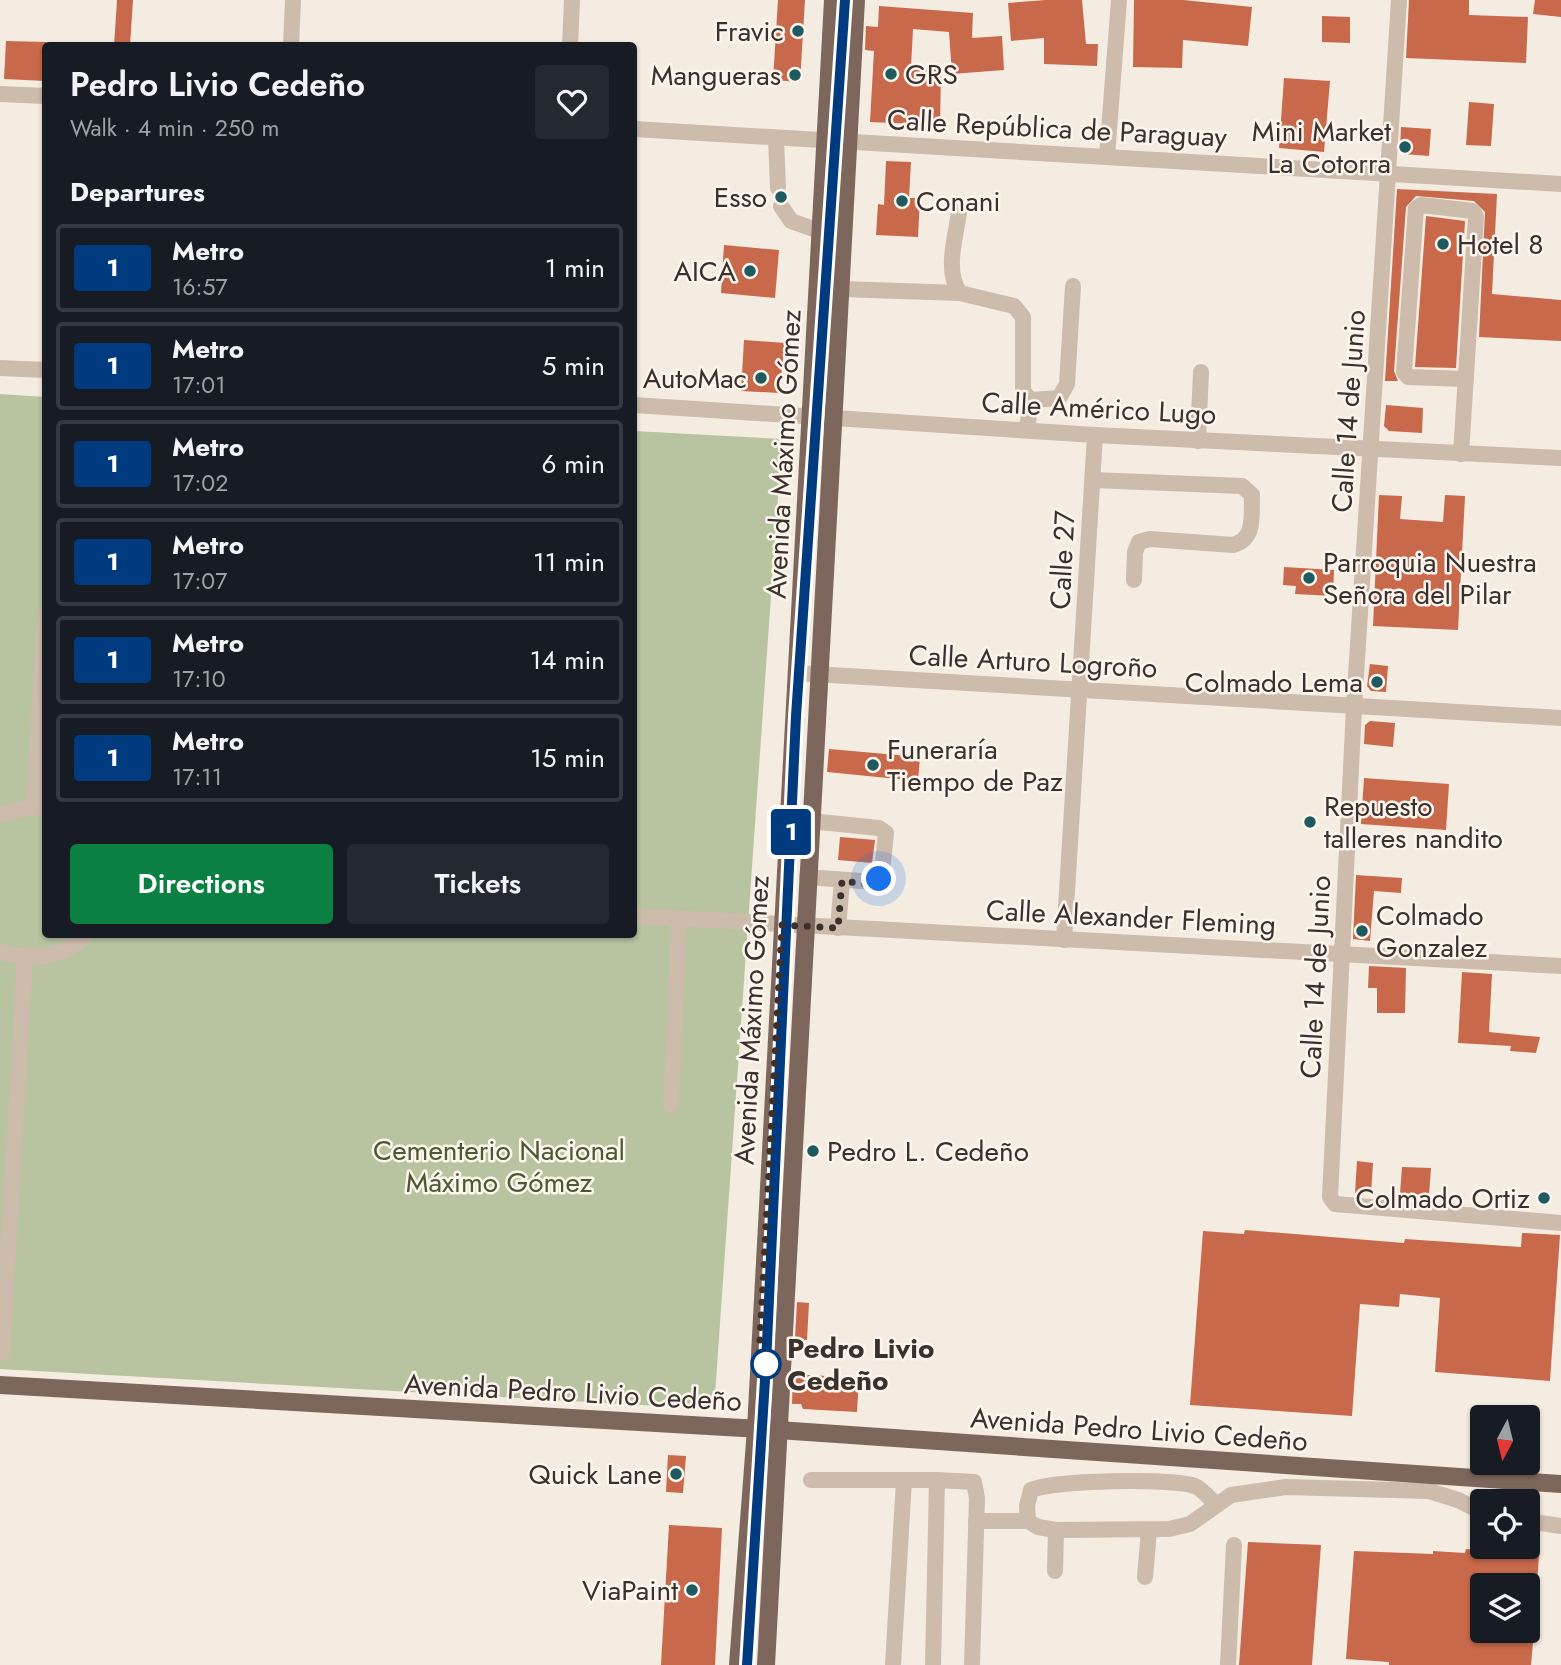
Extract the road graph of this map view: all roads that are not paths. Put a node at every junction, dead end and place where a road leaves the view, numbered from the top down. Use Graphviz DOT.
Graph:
graph roads {
  1 [pos="293,0"];
  2 [pos="572,0"];
  3 [pos="834,0"];
  4 [pos="856,0"];
  5 [pos="1119,0"];
  6 [pos="1399,0"];
  7 [pos="291,42"];
  8 [pos="570,42"];
  9 [pos="0,94"];
  10 [pos="42,96"];
  11 [pos="637,130"];
  12 [pos="776,139"];
  13 [pos="827,142"];
  14 [pos="849,143"];
  15 [pos="1107,156"];
  16 [pos="1389,173"];
  17 [pos="1561,184"];
  18 [pos="778,188"];
  19 [pos="781,206"];
  20 [pos="959,212"];
  21 [pos="822,232"];
  22 [pos="1073,286"];
  23 [pos="841,289"];
  24 [pos="960,293"];
  25 [pos="0,368"];
  26 [pos="42,370"];
  27 [pos="1201,372"];
  28 [pos="1466,379"];
  29 [pos="1031,400"];
  30 [pos="637,405"];
  31 [pos="812,416"];
  32 [pos="834,418"];
  33 [pos="1027,430"];
  34 [pos="1095,435"];
  35 [pos="1198,441"];
  36 [pos="1372,450"];
  37 [pos="1461,454"];
  38 [pos="1561,458"];
  39 [pos="1093,480"];
  40 [pos="1134,580"];
  41 [pos="796,673"];
  42 [pos="818,674"];
  43 [pos="1081,689"];
  44 [pos="1354,706"];
  45 [pos="1561,718"];
  46 [pos="42,724"];
  47 [pos="39,808"];
  48 [pos="0,814"];
  49 [pos="810,821"];
  50 [pos="807,877"];
  51 [pos="842,881"];
  52 [pos="637,916"];
  53 [pos="679,919"];
  54 [pos="782,925"];
  55 [pos="804,926"];
  56 [pos="838,928"];
  57 [pos="83,938"];
  58 [pos="1064,940"];
  59 [pos="0,952"];
  60 [pos="1342,955"];
  61 [pos="25,959"];
  62 [pos="1561,966"];
  63 [pos="671,1105"];
  64 [pos="1561,1223"];
  65 [pos="2,1353"];
  66 [pos="0,1385"];
  67 [pos="756,1429"];
  68 [pos="778,1430"];
  69 [pos="811,1480"];
  70 [pos="904,1480"];
  71 [pos="937,1480"];
  72 [pos="1561,1484"];
  73 [pos="1216,1504"];
  74 [pos="1470,1506"];
  75 [pos="976,1521"];
  76 [pos="1028,1521"];
  77 [pos="1540,1523"];
  78 [pos="1561,1526"];
  79 [pos="1056,1530"];
  80 [pos="1149,1530"];
  81 [pos="1234,1545"];
  82 [pos="1055,1571"];
  83 [pos="1145,1577"];
  84 [pos="738,1665"];
  85 [pos="765,1665"];
  86 [pos="892,1665"];
  87 [pos="933,1665"];
  88 [pos="972,1665"];
  89 [pos="1228,1665"];
  1 -- 7 [label="street"];
  2 -- 8 [label="street"];
  3 -- 13 [label="main road, Avenida Máximo Gómez"];
  4 -- 14 [label="main road, Avenida Máximo Gómez"];
  5 -- 15 [label="street"];
  6 -- 16 [label="street, Calle 14 de Junio"];
  9 -- 10 [label="street"];
  11 -- 12 [label="street, Calle República de Paraguay"];
  12 -- 13 [label="street, Calle República de Paraguay"];
  12 -- 18 [label="street"];
  13 -- 14 [label="street, Calle República de Paraguay"];
  13 -- 21 [label="main road, Avenida Máximo Gómez"];
  14 -- 15 [label="street, Calle República de Paraguay"];
  14 -- 23 [label="main road, Avenida Máximo Gómez"];
  15 -- 16 [label="street, Calle República de Paraguay"];
  16 -- 17 [label="street, Calle República de Paraguay"];
  16 -- 36 [label="street, Calle 14 de Junio"];
  19 -- 21 [label="street"];
  20 -- 24 [label="street"];
  21 -- 31 [label="main road, Avenida Máximo Gómez"];
  22 -- 29 [label="street"];
  23 -- 24 [label="street"];
  23 -- 32 [label="main road, Avenida Máximo Gómez"];
  24 -- 29 [label="street"];
  25 -- 26 [label="street"];
  27 -- 35 [label="street"];
  28 -- 28 [label="street"];
  28 -- 37 [label="street"];
  29 -- 33 [label="street"];
  30 -- 31 [label="street, Calle Américo Lugo"];
  31 -- 32 [label="street, Calle Américo Lugo"];
  31 -- 41 [label="main road, Avenida Máximo Gómez"];
  32 -- 33 [label="street, Calle Américo Lugo"];
  32 -- 42 [label="main road, Avenida Máximo Gómez"];
  33 -- 34 [label="street, Calle Américo Lugo"];
  34 -- 35 [label="street, Calle Américo Lugo"];
  34 -- 39 [label="street, Calle 27"];
  35 -- 36 [label="street, Calle Américo Lugo"];
  36 -- 37 [label="street, Calle Américo Lugo"];
  36 -- 44 [label="street, Calle 14 de Junio"];
  37 -- 38 [label="street, Calle Américo Lugo"];
  39 -- 40 [label="street"];
  39 -- 43 [label="street, Calle 27"];
  41 -- 42 [label="street, Calle Arturo Logroño"];
  41 -- 54 [label="main road, Avenida Máximo Gómez"];
  42 -- 43 [label="street, Calle Arturo Logroño"];
  42 -- 49 [label="main road, Avenida Máximo Gómez"];
  43 -- 44 [label="street, Calle Arturo Logroño"];
  43 -- 58 [label="street, Calle 27"];
  44 -- 45 [label="street, Calle Arturo Logroño"];
  44 -- 60 [label="street, Calle 14 de Junio"];
  46 -- 47 [label="street"];
  47 -- 48 [label="street"];
  49 -- 50 [label="main road, Avenida Máximo Gómez"];
  49 -- 51 [label="street"];
  50 -- 51 [label="street"];
  50 -- 55 [label="main road, Avenida Máximo Gómez"];
  51 -- 56 [label="street"];
  52 -- 53 [label="street, Calle Alexander Fleming"];
  53 -- 54 [label="street, Calle Alexander Fleming"];
  53 -- 63 [label="street"];
  54 -- 55 [label="street, Calle Alexander Fleming"];
  54 -- 67 [label="main road, Avenida Máximo Gómez"];
  55 -- 56 [label="street, Calle Alexander Fleming"];
  55 -- 68 [label="main road, Avenida Máximo Gómez"];
  56 -- 58 [label="street, Calle Alexander Fleming"];
  57 -- 61 [label="street"];
  58 -- 60 [label="street, Calle Alexander Fleming"];
  59 -- 61 [label="street"];
  60 -- 62 [label="street, Calle Alexander Fleming"];
  60 -- 64 [label="street, Calle 14 de Junio"];
  61 -- 65 [label="street"];
  66 -- 67 [label="main road, Avenida Pedro Livio Cedeño"];
  67 -- 68 [label="main road, Avenida Pedro Livio Cedeño"];
  67 -- 84 [label="main road, Avenida Máximo Gómez"];
  68 -- 72 [label="main road, Avenida Pedro Livio Cedeño"];
  68 -- 85 [label="main road, Avenida Máximo Gómez"];
  69 -- 70 [label="street"];
  70 -- 71 [label="street"];
  70 -- 86 [label="street"];
  71 -- 75 [label="street"];
  71 -- 87 [label="street"];
  73 -- 74 [label="street"];
  73 -- 76 [label="street"];
  73 -- 80 [label="street"];
  75 -- 76 [label="street"];
  75 -- 88 [label="street"];
  76 -- 79 [label="street"];
  77 -- 78 [label="street"];
  79 -- 80 [label="street"];
  79 -- 82 [label="street"];
  80 -- 83 [label="street"];
  81 -- 89 [label="street"];
}
